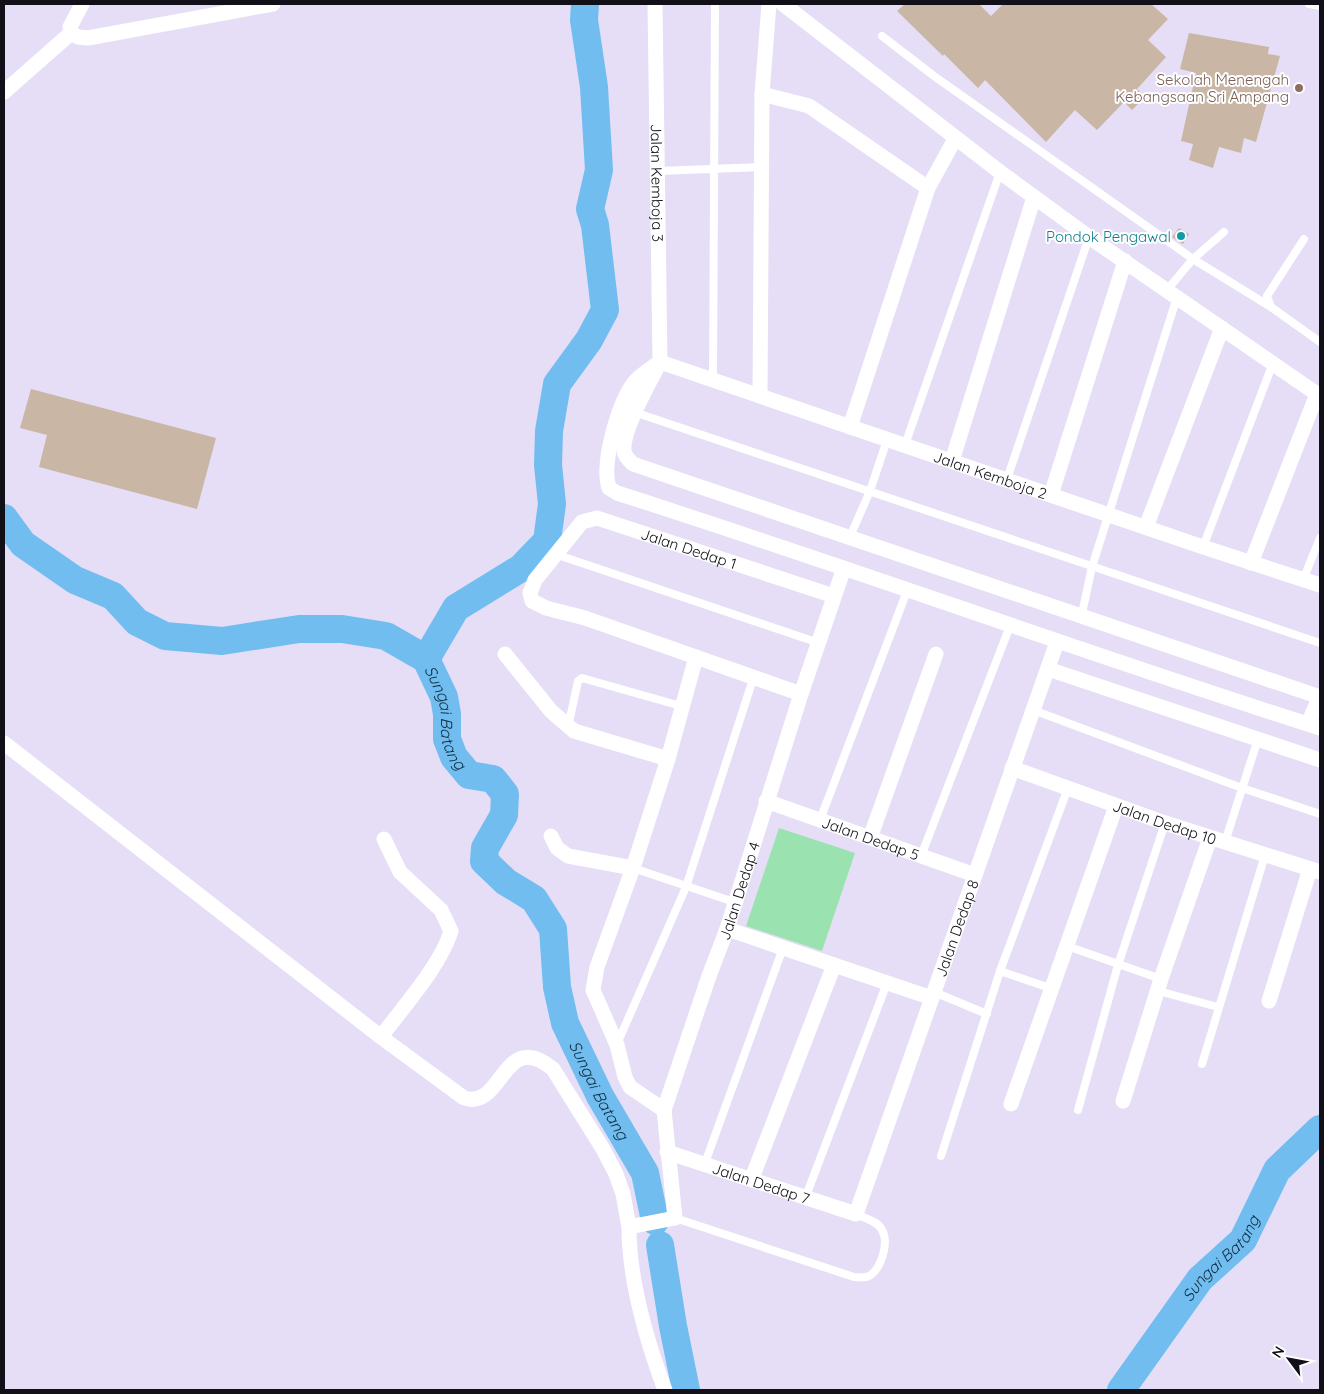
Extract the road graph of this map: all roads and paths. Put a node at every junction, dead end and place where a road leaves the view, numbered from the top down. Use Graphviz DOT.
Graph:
graph roads {
  1 [pos="82,4"];
  2 [pos="273,4"];
  3 [pos="655,4"];
  4 [pos="715,4"];
  5 [pos="769,4"];
  6 [pos="783,4"];
  7 [pos="1308,4"];
  8 [pos="1320,6"];
  9 [pos="71,33"];
  10 [pos="882,36"];
  11 [pos="4,92"];
  12 [pos="762,94"];
  13 [pos="955,139"];
  14 [pos="762,167"];
  15 [pos="715,169"];
  16 [pos="658,171"];
  17 [pos="1000,172"];
  18 [pos="928,188"];
  19 [pos="1034,197"];
  20 [pos="1224,232"];
  21 [pos="1089,237"];
  22 [pos="1304,239"];
  23 [pos="1193,259"];
  24 [pos="1125,261"];
  25 [pos="1172,293"];
  26 [pos="1271,307"];
  27 [pos="1222,328"];
  28 [pos="1320,342"];
  29 [pos="660,362"];
  30 [pos="1273,363"];
  31 [pos="713,378"];
  32 [pos="1319,395"];
  33 [pos="760,396"];
  34 [pos="634,412"];
  35 [pos="850,427"];
  36 [pos="887,440"];
  37 [pos="905,446"];
  38 [pos="952,461"];
  39 [pos="1007,479"];
  40 [pos="870,491"];
  41 [pos="1051,495"];
  42 [pos="1108,514"];
  43 [pos="1146,527"];
  44 [pos="1320,538"];
  45 [pos="849,539"];
  46 [pos="1203,547"];
  47 [pos="558,555"];
  48 [pos="1251,563"];
  49 [pos="1092,567"];
  50 [pos="844,568"];
  51 [pos="1303,580"];
  52 [pos="1320,585"];
  53 [pos="907,591"];
  54 [pos="834,596"];
  55 [pos="1082,618"];
  56 [pos="1010,626"];
  57 [pos="1057,642"];
  58 [pos="819,643"];
  59 [pos="1320,643"];
  60 [pos="505,654"];
  61 [pos="936,654"];
  62 [pos="696,657"];
  63 [pos="1048,669"];
  64 [pos="754,676"];
  65 [pos="801,694"];
  66 [pos="1320,697"];
  67 [pos="681,706"];
  68 [pos="1033,710"];
  69 [pos="1314,726"];
  70 [pos="568,727"];
  71 [pos="1258,738"];
  72 [pos="4,744"];
  73 [pos="668,759"];
  74 [pos="1320,760"];
  75 [pos="1012,768"];
  76 [pos="1068,788"];
  77 [pos="1242,788"];
  78 [pos="766,801"];
  79 [pos="1116,806"];
  80 [pos="1320,814"];
  81 [pos="820,820"];
  82 [pos="1165,823"];
  83 [pos="552,836"];
  84 [pos="870,838"];
  85 [pos="1210,838"];
  86 [pos="384,840"];
  87 [pos="1225,842"];
  88 [pos="1265,855"];
  89 [pos="921,856"];
  90 [pos="633,868"];
  91 [pos="1315,870"];
  92 [pos="975,875"];
  93 [pos="686,887"];
  94 [pos="734,902"];
  95 [pos="727,929"];
  96 [pos="1067,946"];
  97 [pos="783,948"];
  98 [pos="834,965"];
  99 [pos="1118,965"];
  100 [pos="1000,971"];
  101 [pos="887,983"];
  102 [pos="1160,985"];
  103 [pos="1050,988"];
  104 [pos="933,995"];
  105 [pos="1269,1000"];
  106 [pos="1218,1007"];
  107 [pos="987,1014"];
  108 [pos="381,1037"];
  109 [pos="617,1045"];
  110 [pos="1202,1064"];
  111 [pos="1123,1101"];
  112 [pos="1011,1104"];
  113 [pos="664,1110"];
  114 [pos="1078,1110"];
  115 [pos="667,1152"];
  116 [pos="941,1156"];
  117 [pos="705,1163"];
  118 [pos="752,1178"];
  119 [pos="806,1196"];
  120 [pos="856,1214"];
  121 [pos="675,1218"];
  122 [pos="629,1227"];
  123 [pos="665,1390"];
  1 -- 9 [label="street"];
  2 -- 9 [label="street"];
  3 -- 16 [label="street, Jalan Kemboja 3"];
  4 -- 15 [label="lane"];
  5 -- 12 [label="street"];
  6 -- 13 [label="street"];
  7 -- 8 [label="lane"];
  9 -- 11 [label="street"];
  10 -- 23 [label="lane"];
  12 -- 14 [label="street"];
  12 -- 18 [label="street"];
  13 -- 17 [label="street"];
  13 -- 18 [label="street"];
  14 -- 15 [label="lane"];
  14 -- 33 [label="street"];
  15 -- 16 [label="lane"];
  15 -- 31 [label="lane"];
  16 -- 29 [label="street, Jalan Kemboja 3"];
  17 -- 19 [label="street"];
  17 -- 37 [label="lane"];
  18 -- 35 [label="street"];
  19 -- 21 [label="street"];
  19 -- 38 [label="street"];
  20 -- 23 [label="lane"];
  21 -- 24 [label="street"];
  21 -- 39 [label="lane"];
  22 -- 26 [label="lane"];
  23 -- 25 [label="lane"];
  23 -- 26 [label="lane"];
  24 -- 25 [label="street"];
  24 -- 41 [label="street"];
  25 -- 27 [label="street"];
  25 -- 42 [label="lane"];
  26 -- 28 [label="lane"];
  27 -- 30 [label="street"];
  27 -- 43 [label="street"];
  29 -- 31 [label="street, Jalan Kemboja 2"];
  29 -- 34 [label="street"];
  29 -- 50 [label="street"];
  30 -- 32 [label="street"];
  30 -- 46 [label="lane"];
  31 -- 33 [label="street, Jalan Kemboja 2"];
  32 -- 48 [label="street"];
  33 -- 35 [label="street, Jalan Kemboja 2"];
  34 -- 40 [label="lane"];
  34 -- 45 [label="street"];
  35 -- 36 [label="street, Jalan Kemboja 2"];
  36 -- 37 [label="street, Jalan Kemboja 2"];
  36 -- 40 [label="lane"];
  37 -- 38 [label="street, Jalan Kemboja 2"];
  38 -- 39 [label="street, Jalan Kemboja 2"];
  39 -- 41 [label="street, Jalan Kemboja 2"];
  40 -- 45 [label="lane"];
  40 -- 49 [label="lane"];
  41 -- 42 [label="street, Jalan Kemboja 2"];
  42 -- 43 [label="street, Jalan Kemboja 2"];
  42 -- 49 [label="lane"];
  43 -- 46 [label="street, Jalan Kemboja 2"];
  44 -- 51 [label="lane"];
  45 -- 55 [label="street"];
  46 -- 48 [label="street, Jalan Kemboja 2"];
  47 -- 54 [label="street, Jalan Dedap 1"];
  47 -- 58 [label="lane"];
  47 -- 62 [label="street, Jalan Dedap 1"];
  48 -- 51 [label="street, Jalan Kemboja 2"];
  49 -- 55 [label="lane"];
  49 -- 59 [label="lane"];
  50 -- 53 [label="street"];
  50 -- 54 [label="street, Jalan Dedap 4"];
  51 -- 52 [label="street, Jalan Kemboja 2"];
  53 -- 56 [label="street"];
  53 -- 81 [label="lane"];
  54 -- 58 [label="street, Jalan Dedap 4"];
  55 -- 66 [label="street"];
  56 -- 57 [label="street"];
  56 -- 89 [label="lane"];
  57 -- 63 [label="street, Jalan Dedap 8"];
  57 -- 69 [label="street"];
  58 -- 65 [label="street, Jalan Dedap 4"];
  60 -- 70 [label="street"];
  61 -- 84 [label="street"];
  62 -- 64 [label="street"];
  62 -- 67 [label="street"];
  63 -- 68 [label="street, Jalan Dedap 8"];
  63 -- 71 [label="street"];
  64 -- 65 [label="street"];
  64 -- 93 [label="lane"];
  65 -- 78 [label="street, Jalan Dedap 4"];
  66 -- 69 [label="street"];
  67 -- 70 [label="lane"];
  67 -- 73 [label="street"];
  68 -- 75 [label="street, Jalan Dedap 8"];
  68 -- 77 [label="lane"];
  70 -- 73 [label="street"];
  71 -- 74 [label="street"];
  71 -- 77 [label="lane"];
  72 -- 108 [label="street"];
  73 -- 90 [label="street"];
  75 -- 76 [label="street, Jalan Dedap 10"];
  75 -- 92 [label="street, Jalan Dedap 8"];
  76 -- 79 [label="street, Jalan Dedap 10"];
  76 -- 100 [label="lane"];
  77 -- 80 [label="lane"];
  77 -- 87 [label="lane"];
  78 -- 81 [label="street, Jalan Dedap 5"];
  78 -- 94 [label="street, Jalan Dedap 4"];
  79 -- 82 [label="street, Jalan Dedap 10"];
  79 -- 96 [label="street"];
  81 -- 84 [label="street, Jalan Dedap 5"];
  82 -- 85 [label="street, Jalan Dedap 10"];
  82 -- 99 [label="lane"];
  83 -- 90 [label="street"];
  84 -- 89 [label="street, Jalan Dedap 5"];
  85 -- 87 [label="street, Jalan Dedap 10"];
  85 -- 102 [label="street"];
  86 -- 108 [label="street"];
  87 -- 88 [label="street, Jalan Dedap 10"];
  88 -- 91 [label="street, Jalan Dedap 10"];
  88 -- 106 [label="lane"];
  89 -- 92 [label="street, Jalan Dedap 5"];
  90 -- 93 [label="lane"];
  90 -- 109 [label="street"];
  91 -- 105 [label="street"];
  92 -- 104 [label="street, Jalan Dedap 8"];
  93 -- 94 [label="lane"];
  93 -- 109 [label="lane"];
  94 -- 95 [label="street, Jalan Dedap 4"];
  95 -- 97 [label="street"];
  95 -- 113 [label="street, Jalan Dedap 4"];
  96 -- 99 [label="lane"];
  96 -- 103 [label="street"];
  97 -- 98 [label="street"];
  97 -- 117 [label="lane"];
  98 -- 101 [label="street"];
  98 -- 118 [label="street"];
  99 -- 102 [label="lane"];
  99 -- 114 [label="lane"];
  100 -- 103 [label="lane"];
  100 -- 107 [label="lane"];
  101 -- 104 [label="street"];
  101 -- 119 [label="lane"];
  102 -- 106 [label="lane"];
  102 -- 111 [label="street"];
  103 -- 112 [label="street"];
  104 -- 107 [label="lane"];
  104 -- 120 [label="street, Jalan Dedap 8"];
  106 -- 110 [label="lane"];
  107 -- 116 [label="lane"];
  108 -- 122 [label="street"];
  109 -- 113 [label="street"];
  113 -- 115 [label="street, Jalan Dedap 4"];
  115 -- 117 [label="street, Jalan Dedap 7"];
  115 -- 121 [label="street, Jalan Dedap 4"];
  117 -- 118 [label="street, Jalan Dedap 7"];
  118 -- 119 [label="street, Jalan Dedap 7"];
  119 -- 120 [label="street, Jalan Dedap 7"];
  120 -- 121 [label="lane"];
  121 -- 122 [label="street"];
  122 -- 123 [label="street"];
}
